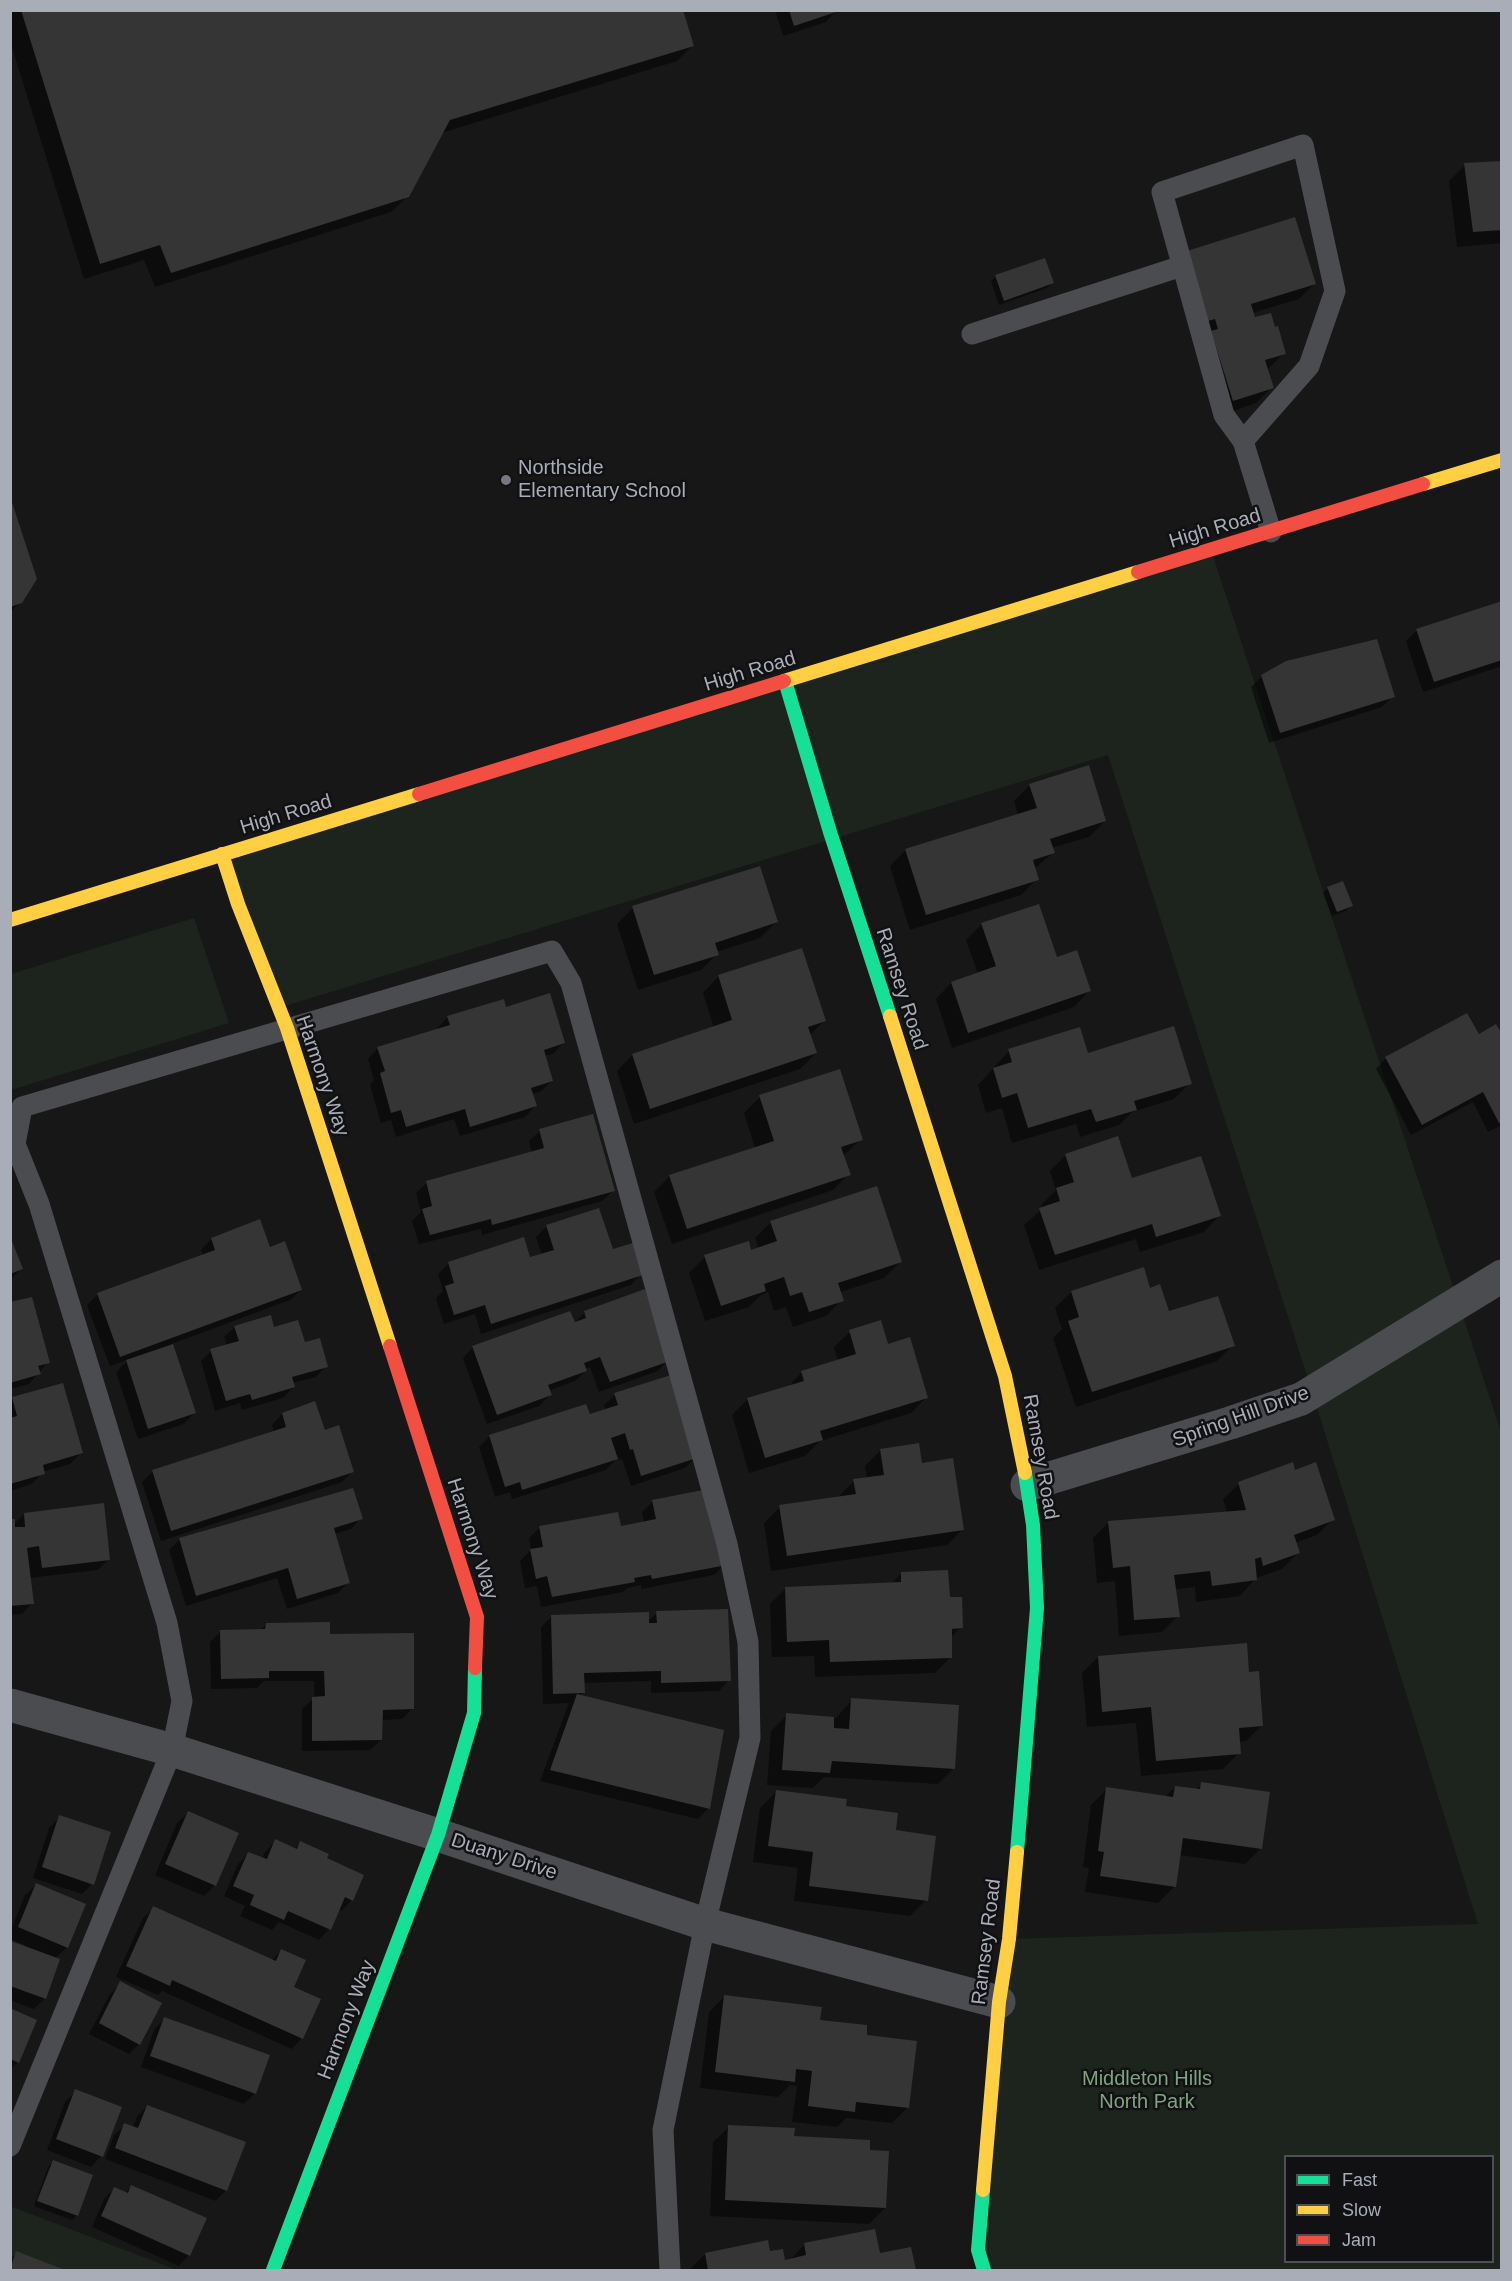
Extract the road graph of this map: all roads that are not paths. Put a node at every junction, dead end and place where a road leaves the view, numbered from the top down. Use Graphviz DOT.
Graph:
graph roads {
  1 [pos="1182,266"];
  2 [pos="972,334"];
  3 [pos="1244,441"];
  4 [pos="1502,460"];
  5 [pos="1270,532"];
  6 [pos="785,681"];
  7 [pos="222,855"];
  8 [pos="10,920"];
  9 [pos="287,1028"];
  10 [pos="1502,1276"];
  11 [pos="1027,1485"];
  12 [pos="10,1705"];
  13 [pos="172,1750"];
  14 [pos="438,1835"];
  15 [pos="705,1924"];
  16 [pos="999,2002"];
  17 [pos="10,2146"];
  18 [pos="273,2271"];
  19 [pos="670,2271"];
  20 [pos="984,2271"];
  1 -- 2 [label="lane"];
  1 -- 3 [label="lane"];
  1 -- 3 [label="lane"];
  3 -- 5 [label="lane"];
  4 -- 5 [label="street, High Road"];
  5 -- 6 [label="street, High Road"];
  6 -- 7 [label="street, High Road"];
  6 -- 11 [label="street, Ramsey Road"];
  7 -- 8 [label="street, High Road"];
  7 -- 9 [label="street, Harmony Way"];
  9 -- 13 [label="lane"];
  9 -- 14 [label="street, Harmony Way"];
  9 -- 15 [label="lane"];
  10 -- 11 [label="street, Spring Hill Drive"];
  11 -- 16 [label="street, Ramsey Road"];
  12 -- 13 [label="street, Duany Drive"];
  13 -- 14 [label="street, Duany Drive"];
  13 -- 17 [label="lane"];
  14 -- 15 [label="street, Duany Drive"];
  14 -- 18 [label="street, Harmony Way"];
  15 -- 16 [label="street, Duany Drive"];
  15 -- 19 [label="lane"];
  16 -- 20 [label="street, Ramsey Road"];
}
